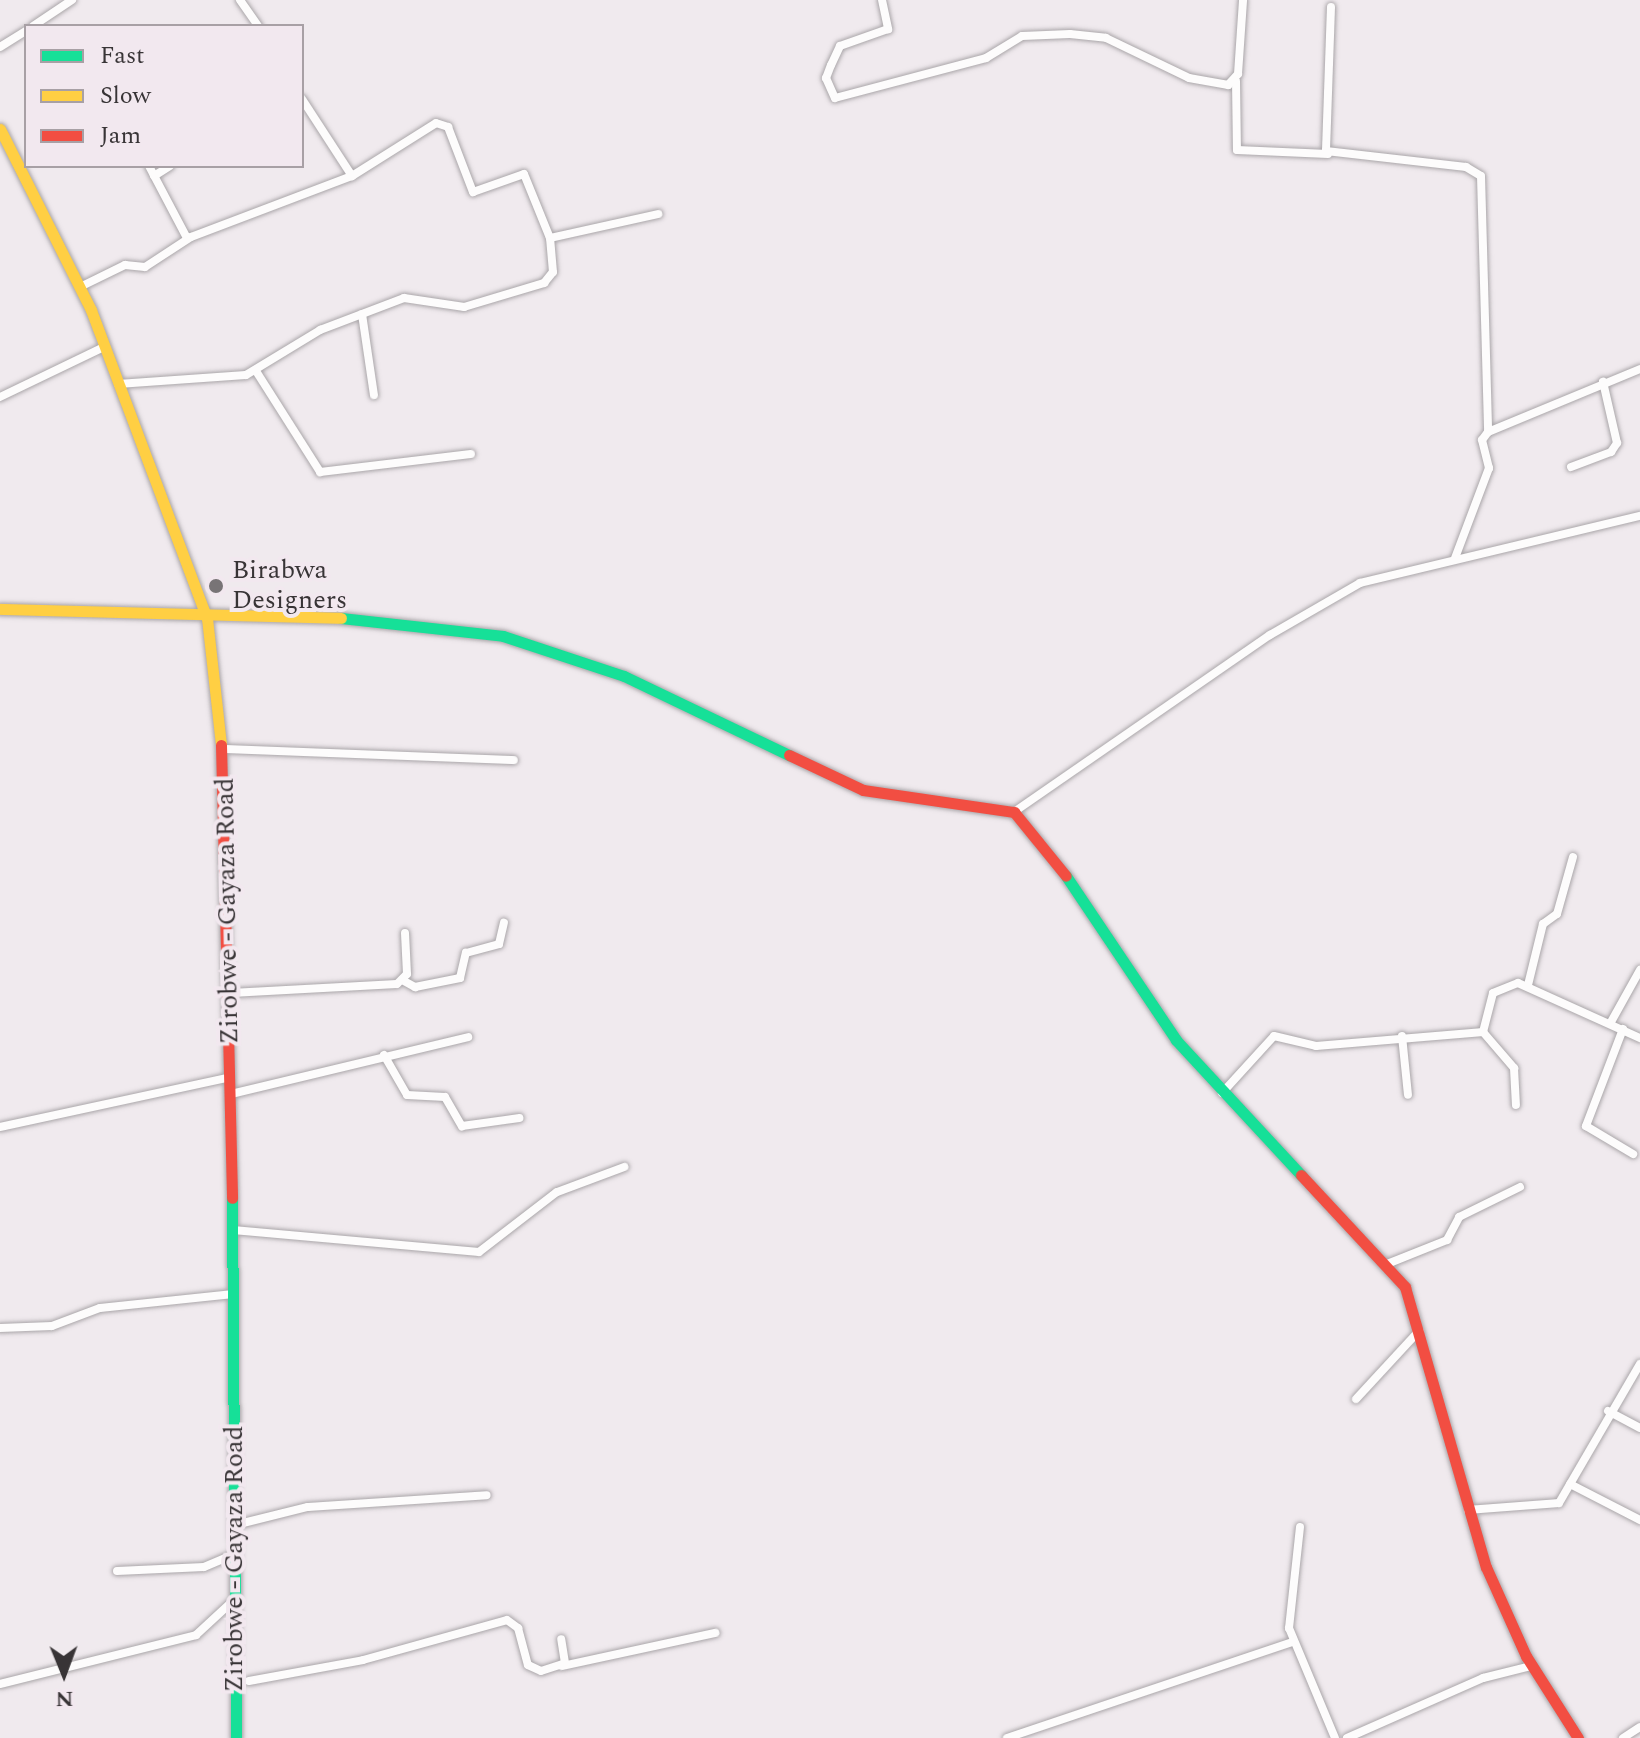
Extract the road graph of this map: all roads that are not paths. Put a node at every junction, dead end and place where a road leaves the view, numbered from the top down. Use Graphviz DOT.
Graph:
graph roads {
  1 [pos="72,0"];
  2 [pos="240,0"];
  3 [pos="882,0"];
  4 [pos="1243,0"];
  5 [pos="1331,7"];
  6 [pos="36,24"];
  7 [pos="257,24"];
  8 [pos="24,32"];
  9 [pos="0,47"];
  10 [pos="1236,80"];
  11 [pos="304,102"];
  12 [pos="0,129"];
  13 [pos="1328,154"];
  14 [pos="150,168"];
  15 [pos="167,168"];
  16 [pos="154,176"];
  17 [pos="352,176"];
  18 [pos="658,214"];
  19 [pos="187,238"];
  20 [pos="550,238"];
  21 [pos="82,286"];
  22 [pos="362,314"];
  23 [pos="104,347"];
  24 [pos="1640,369"];
  25 [pos="256,371"];
  26 [pos="1603,382"];
  27 [pos="118,384"];
  28 [pos="374,395"];
  29 [pos="0,397"];
  30 [pos="1488,432"];
  31 [pos="471,454"];
  32 [pos="1571,467"];
  33 [pos="1640,516"];
  34 [pos="1455,558"];
  35 [pos="0,609"];
  36 [pos="207,618"];
  37 [pos="223,749"];
  38 [pos="514,760"];
  39 [pos="1014,812"];
  40 [pos="1573,857"];
  41 [pos="504,923"];
  42 [pos="405,933"];
  43 [pos="1640,970"];
  44 [pos="404,981"];
  45 [pos="1528,985"];
  46 [pos="231,993"];
  47 [pos="1611,1022"];
  48 [pos="1623,1029"];
  49 [pos="1483,1032"];
  50 [pos="1402,1036"];
  51 [pos="468,1037"];
  52 [pos="1640,1038"];
  53 [pos="384,1055"];
  54 [pos="231,1077"];
  55 [pos="1222,1093"];
  56 [pos="231,1094"];
  57 [pos="1408,1095"];
  58 [pos="1516,1105"];
  59 [pos="519,1118"];
  60 [pos="0,1127"];
  61 [pos="1633,1154"];
  62 [pos="624,1167"];
  63 [pos="1520,1187"];
  64 [pos="233,1230"];
  65 [pos="1387,1264"];
  66 [pos="233,1294"];
  67 [pos="0,1328"];
  68 [pos="1420,1331"];
  69 [pos="1640,1364"];
  70 [pos="1356,1399"];
  71 [pos="1608,1411"];
  72 [pos="1640,1428"];
  73 [pos="1570,1484"];
  74 [pos="487,1495"];
  75 [pos="1466,1510"];
  76 [pos="1640,1520"];
  77 [pos="235,1525"];
  78 [pos="1300,1527"];
  79 [pos="235,1554"];
  80 [pos="117,1571"];
  81 [pos="236,1599"];
  82 [pos="715,1633"];
  83 [pos="561,1639"];
  84 [pos="1292,1642"];
  85 [pos="562,1666"];
  86 [pos="1531,1666"];
  87 [pos="249,1681"];
  88 [pos="0,1684"];
  89 [pos="1640,1727"];
  90 [pos="236,1738"];
  91 [pos="1007,1738"];
  92 [pos="1335,1738"];
  93 [pos="1347,1738"];
  94 [pos="1578,1738"];
  95 [pos="1623,1738"];
  1 -- 6 [label="street"];
  2 -- 7 [label="street"];
  3 -- 10 [label="street"];
  4 -- 10 [label="street"];
  5 -- 13 [label="street"];
  8 -- 9 [label="street"];
  10 -- 13 [label="street"];
  11 -- 17 [label="street"];
  12 -- 21 [label="street, Zirobwe - Gayaza Road"];
  13 -- 30 [label="street"];
  14 -- 16 [label="street"];
  15 -- 16 [label="street"];
  16 -- 19 [label="street"];
  17 -- 19 [label="street"];
  17 -- 20 [label="street"];
  18 -- 20 [label="street"];
  19 -- 21 [label="street"];
  20 -- 22 [label="street"];
  21 -- 23 [label="street, Zirobwe - Gayaza Road"];
  22 -- 25 [label="street"];
  22 -- 28 [label="street"];
  23 -- 27 [label="street, Zirobwe - Gayaza Road"];
  23 -- 29 [label="street"];
  24 -- 26 [label="street"];
  25 -- 27 [label="street"];
  25 -- 31 [label="street"];
  26 -- 30 [label="street"];
  26 -- 32 [label="street"];
  27 -- 36 [label="street, Zirobwe - Gayaza Road"];
  30 -- 34 [label="street"];
  33 -- 34 [label="street"];
  34 -- 39 [label="street"];
  35 -- 36 [label="street"];
  36 -- 37 [label="street, Zirobwe - Gayaza Road"];
  36 -- 39 [label="street"];
  37 -- 38 [label="street"];
  37 -- 46 [label="street, Zirobwe - Gayaza Road"];
  39 -- 55 [label="street"];
  40 -- 45 [label="street"];
  41 -- 44 [label="street"];
  42 -- 44 [label="street"];
  43 -- 47 [label="street"];
  44 -- 46 [label="street"];
  45 -- 47 [label="street"];
  45 -- 49 [label="street"];
  46 -- 54 [label="street, Zirobwe - Gayaza Road"];
  47 -- 48 [label="street"];
  48 -- 52 [label="street"];
  48 -- 61 [label="street"];
  49 -- 50 [label="street"];
  49 -- 58 [label="street"];
  50 -- 55 [label="street"];
  50 -- 57 [label="street"];
  51 -- 53 [label="street"];
  53 -- 56 [label="street"];
  53 -- 59 [label="street"];
  54 -- 56 [label="street, Zirobwe - Gayaza Road"];
  54 -- 60 [label="street"];
  55 -- 65 [label="street"];
  56 -- 64 [label="street, Zirobwe - Gayaza Road"];
  62 -- 64 [label="street"];
  63 -- 65 [label="street"];
  64 -- 66 [label="street, Zirobwe - Gayaza Road"];
  65 -- 68 [label="street"];
  66 -- 67 [label="street"];
  66 -- 77 [label="street, Zirobwe - Gayaza Road"];
  68 -- 70 [label="street"];
  68 -- 75 [label="street"];
  69 -- 71 [label="street"];
  71 -- 72 [label="street"];
  71 -- 73 [label="street"];
  73 -- 75 [label="street"];
  73 -- 76 [label="street"];
  74 -- 77 [label="street"];
  75 -- 86 [label="street"];
  77 -- 79 [label="street, Zirobwe - Gayaza Road"];
  78 -- 84 [label="street"];
  79 -- 80 [label="street"];
  79 -- 81 [label="street, Zirobwe - Gayaza Road"];
  81 -- 88 [label="street"];
  81 -- 90 [label="street, Zirobwe - Gayaza Road"];
  82 -- 85 [label="street"];
  83 -- 85 [label="street"];
  84 -- 91 [label="street"];
  84 -- 92 [label="street"];
  85 -- 87 [label="street"];
  86 -- 93 [label="street"];
  86 -- 94 [label="street"];
  89 -- 95 [label="street"];
}
